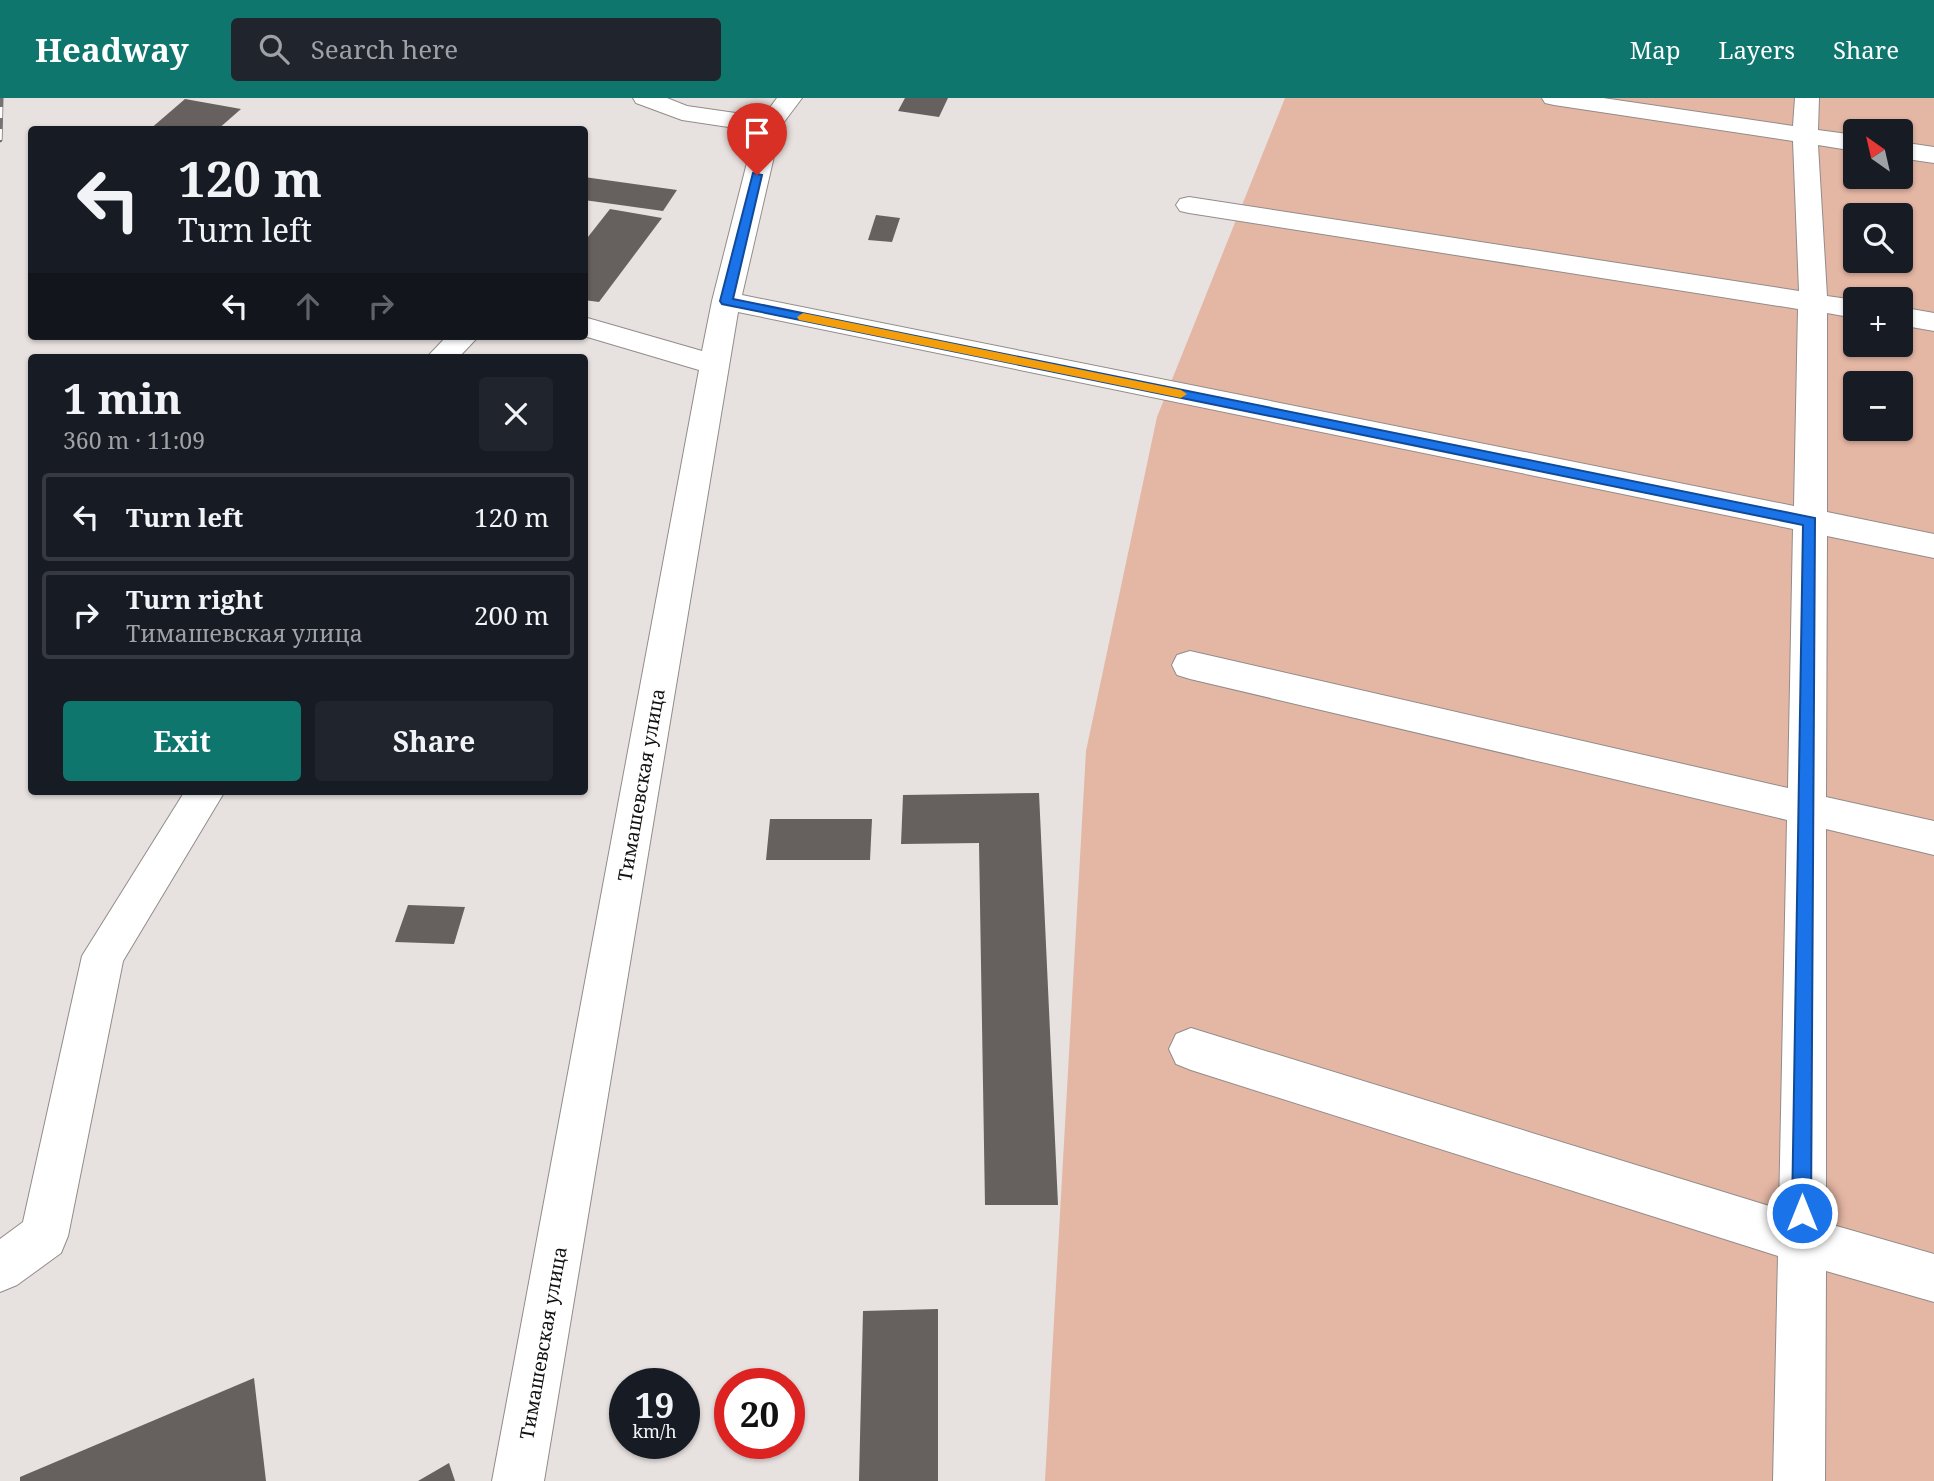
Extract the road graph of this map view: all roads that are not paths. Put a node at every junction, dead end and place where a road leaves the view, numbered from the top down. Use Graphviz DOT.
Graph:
graph roads {
  1 [pos="645,98"];
  2 [pos="1554,98"];
  3 [pos="1807,98"];
  4 [pos="780,111"];
  5 [pos="1805,136"];
  6 [pos="1843,141"];
  7 [pos="1913,152"];
  8 [pos="1934,155"];
  9 [pos="1189,205"];
  10 [pos="726,301"];
  11 [pos="1812,302"];
  12 [pos="1843,307"];
  13 [pos="1913,318"];
  14 [pos="1934,322"];
  15 [pos="588,327"];
  16 [pos="460,340"];
  17 [pos="445,354"];
  18 [pos="715,365"];
  19 [pos="1810,522"];
  20 [pos="1934,546"];
  21 [pos="1190,665"];
  22 [pos="204,795"];
  23 [pos="1807,807"];
  24 [pos="1934,838"];
  25 [pos="1191,1049"];
  26 [pos="1801,1240"];
  27 [pos="0,1268"];
  28 [pos="1934,1278"];
  29 [pos="519,1481"];
  30 [pos="1799,1481"];
  1 -- 4 [label="street"];
  2 -- 5 [label="street"];
  3 -- 5 [label="street"];
  4 -- 10 [label="street, Тимашевская улица"];
  5 -- 6 [label="street"];
  5 -- 11 [label="street"];
  7 -- 8 [label="street"];
  9 -- 11 [label="street"];
  10 -- 18 [label="street, Тимашевская улица"];
  10 -- 19 [label="street"];
  11 -- 12 [label="street"];
  11 -- 19 [label="street"];
  13 -- 14 [label="street"];
  15 -- 18 [label="street"];
  16 -- 17 [label="street"];
  18 -- 29 [label="street, Тимашевская улица"];
  19 -- 20 [label="street"];
  19 -- 23 [label="street"];
  21 -- 23 [label="street"];
  22 -- 27 [label="street"];
  23 -- 24 [label="street"];
  23 -- 26 [label="street"];
  25 -- 26 [label="street"];
  26 -- 28 [label="street"];
  26 -- 30 [label="street"];
}
